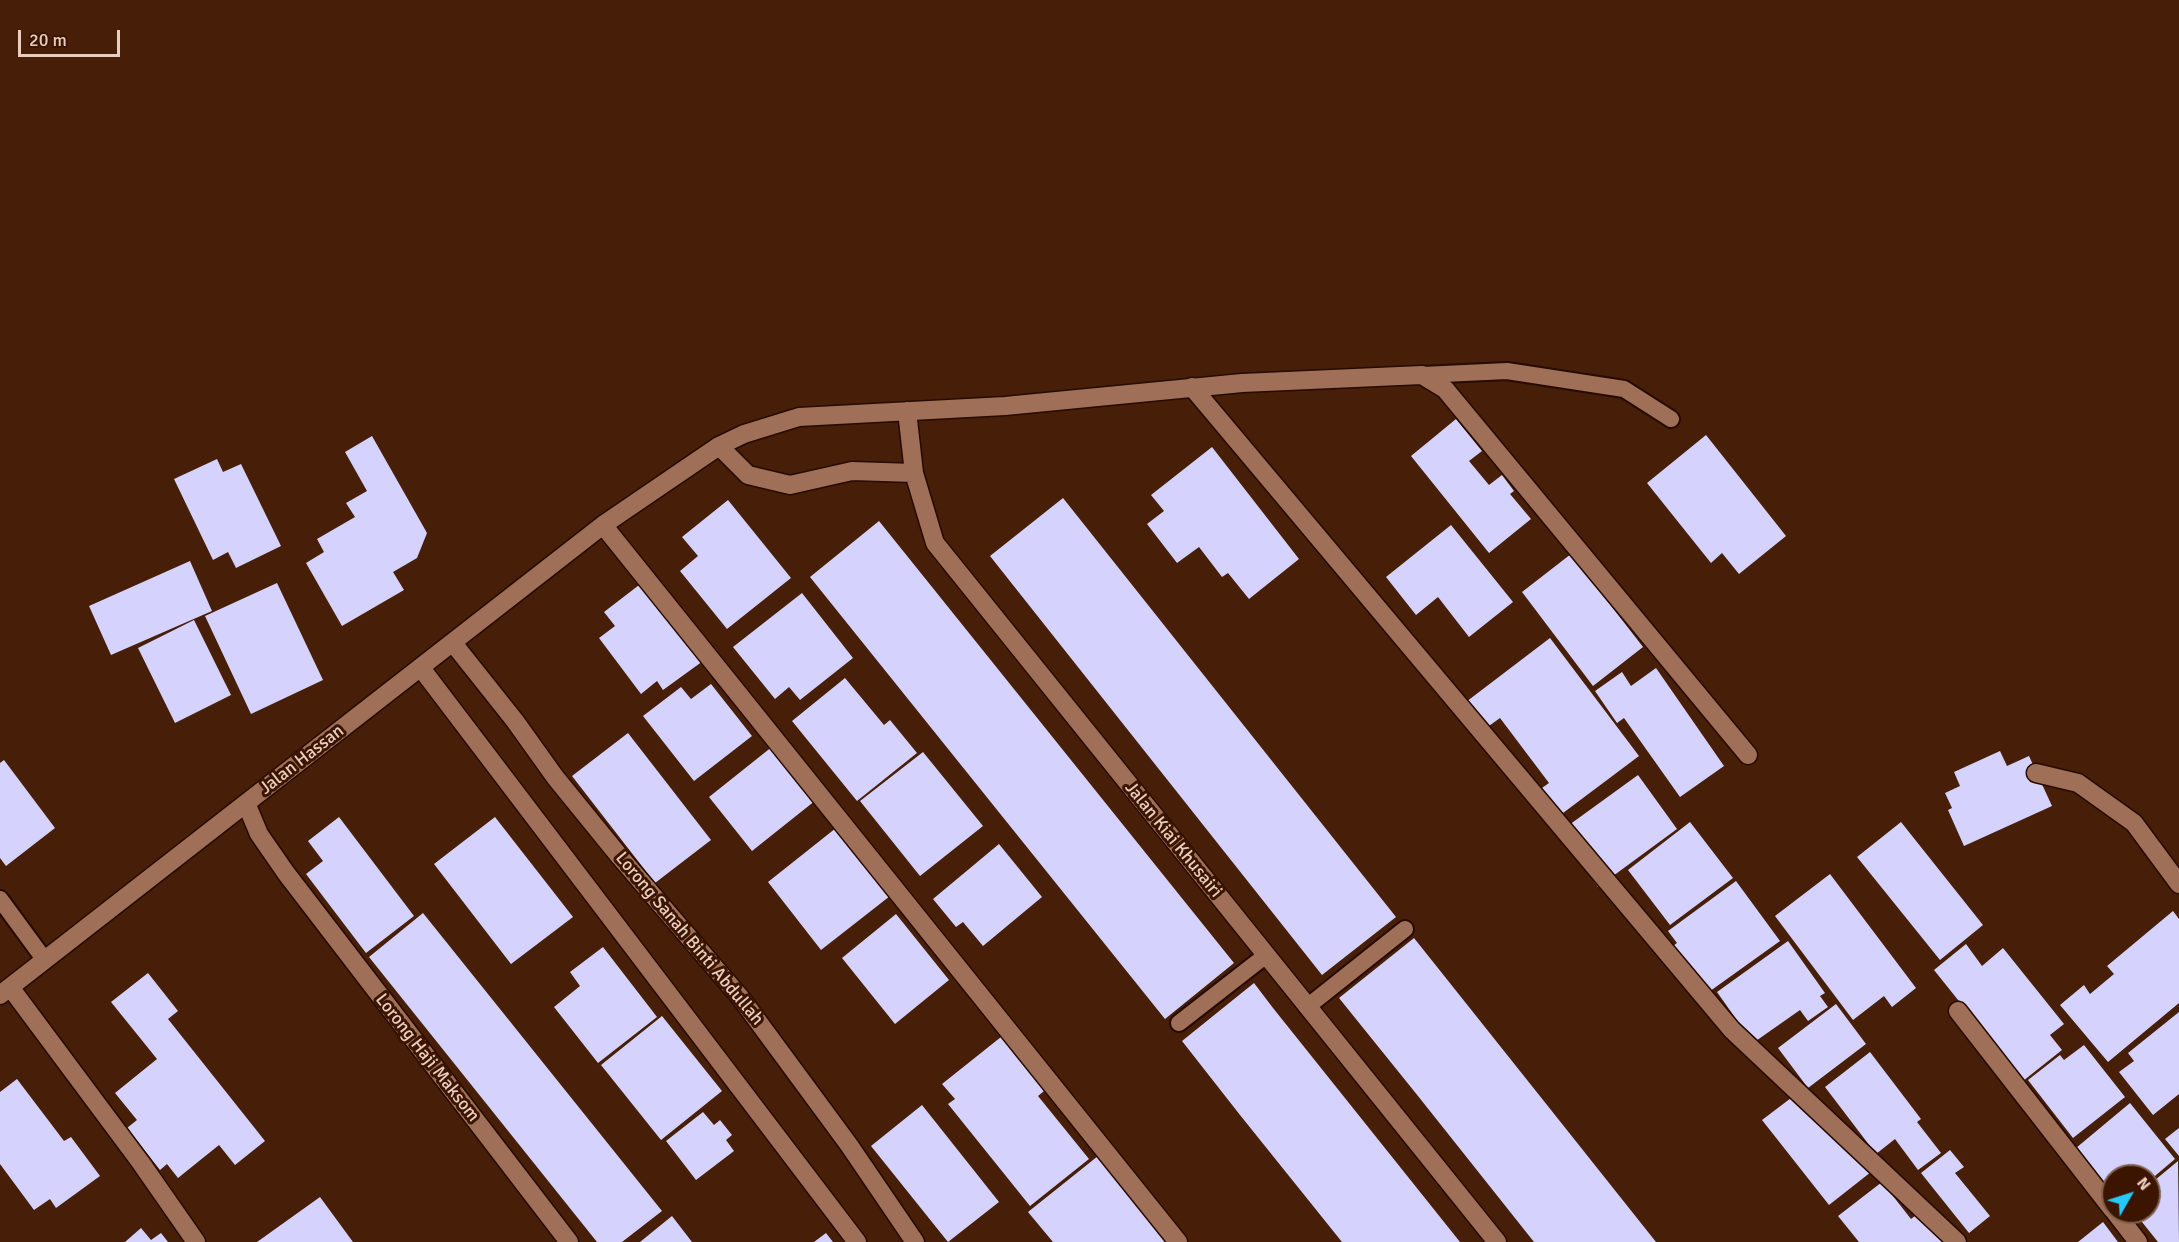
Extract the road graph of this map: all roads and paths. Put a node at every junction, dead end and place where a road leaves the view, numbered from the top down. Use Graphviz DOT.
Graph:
graph roads {
  1 [pos="1422,375"];
  2 [pos="1192,387"];
  3 [pos="907,411"];
  4 [pos="1671,419"];
  5 [pos="719,446"];
  6 [pos="914,473"];
  7 [pos="603,525"];
  8 [pos="453,643"];
  9 [pos="421,668"];
  10 [pos="1748,755"];
  11 [pos="2036,773"];
  12 [pos="246,803"];
  13 [pos="2179,884"];
  14 [pos="0,899"];
  15 [pos="1405,929"];
  16 [pos="1265,956"];
  17 [pos="44,959"];
  18 [pos="5,991"];
  19 [pos="1307,1007"];
  20 [pos="1958,1011"];
  21 [pos="1179,1023"];
  22 [pos="2101,1194"];
  23 [pos="2124,1224"];
  24 [pos="196,1242"];
  25 [pos="569,1242"];
  26 [pos="857,1242"];
  27 [pos="915,1242"];
  28 [pos="1178,1242"];
  29 [pos="1497,1242"];
  30 [pos="1957,1242"];
  31 [pos="2138,1242"];
  1 -- 2 [label="street, Jalan Hassan"];
  1 -- 4 [label="lane"];
  1 -- 10 [label="street"];
  2 -- 3 [label="street, Jalan Hassan"];
  2 -- 30 [label="street"];
  3 -- 5 [label="street, Jalan Hassan"];
  3 -- 6 [label="street, Jalan Kiai Khusairi"];
  5 -- 6 [label="street"];
  5 -- 7 [label="street, Jalan Hassan"];
  6 -- 16 [label="street, Jalan Kiai Khusairi"];
  7 -- 8 [label="street, Jalan Hassan"];
  7 -- 28 [label="street"];
  8 -- 9 [label="street, Jalan Hassan"];
  8 -- 27 [label="street, Lorong Sanah Binti Abdullah"];
  9 -- 12 [label="street, Jalan Hassan"];
  9 -- 26 [label="street"];
  11 -- 13 [label="street"];
  12 -- 17 [label="street, Jalan Hassan"];
  12 -- 25 [label="street, Lorong Haji Maksom"];
  14 -- 17 [label="lane"];
  15 -- 19 [label="lane"];
  16 -- 19 [label="street, Jalan Kiai Khusairi"];
  16 -- 21 [label="lane"];
  17 -- 18 [label="street, Jalan Hassan"];
  18 -- 24 [label="street"];
  19 -- 29 [label="street, Jalan Kiai Khusairi"];
  20 -- 22 [label="street"];
  23 -- 31 [label="street"];
}
